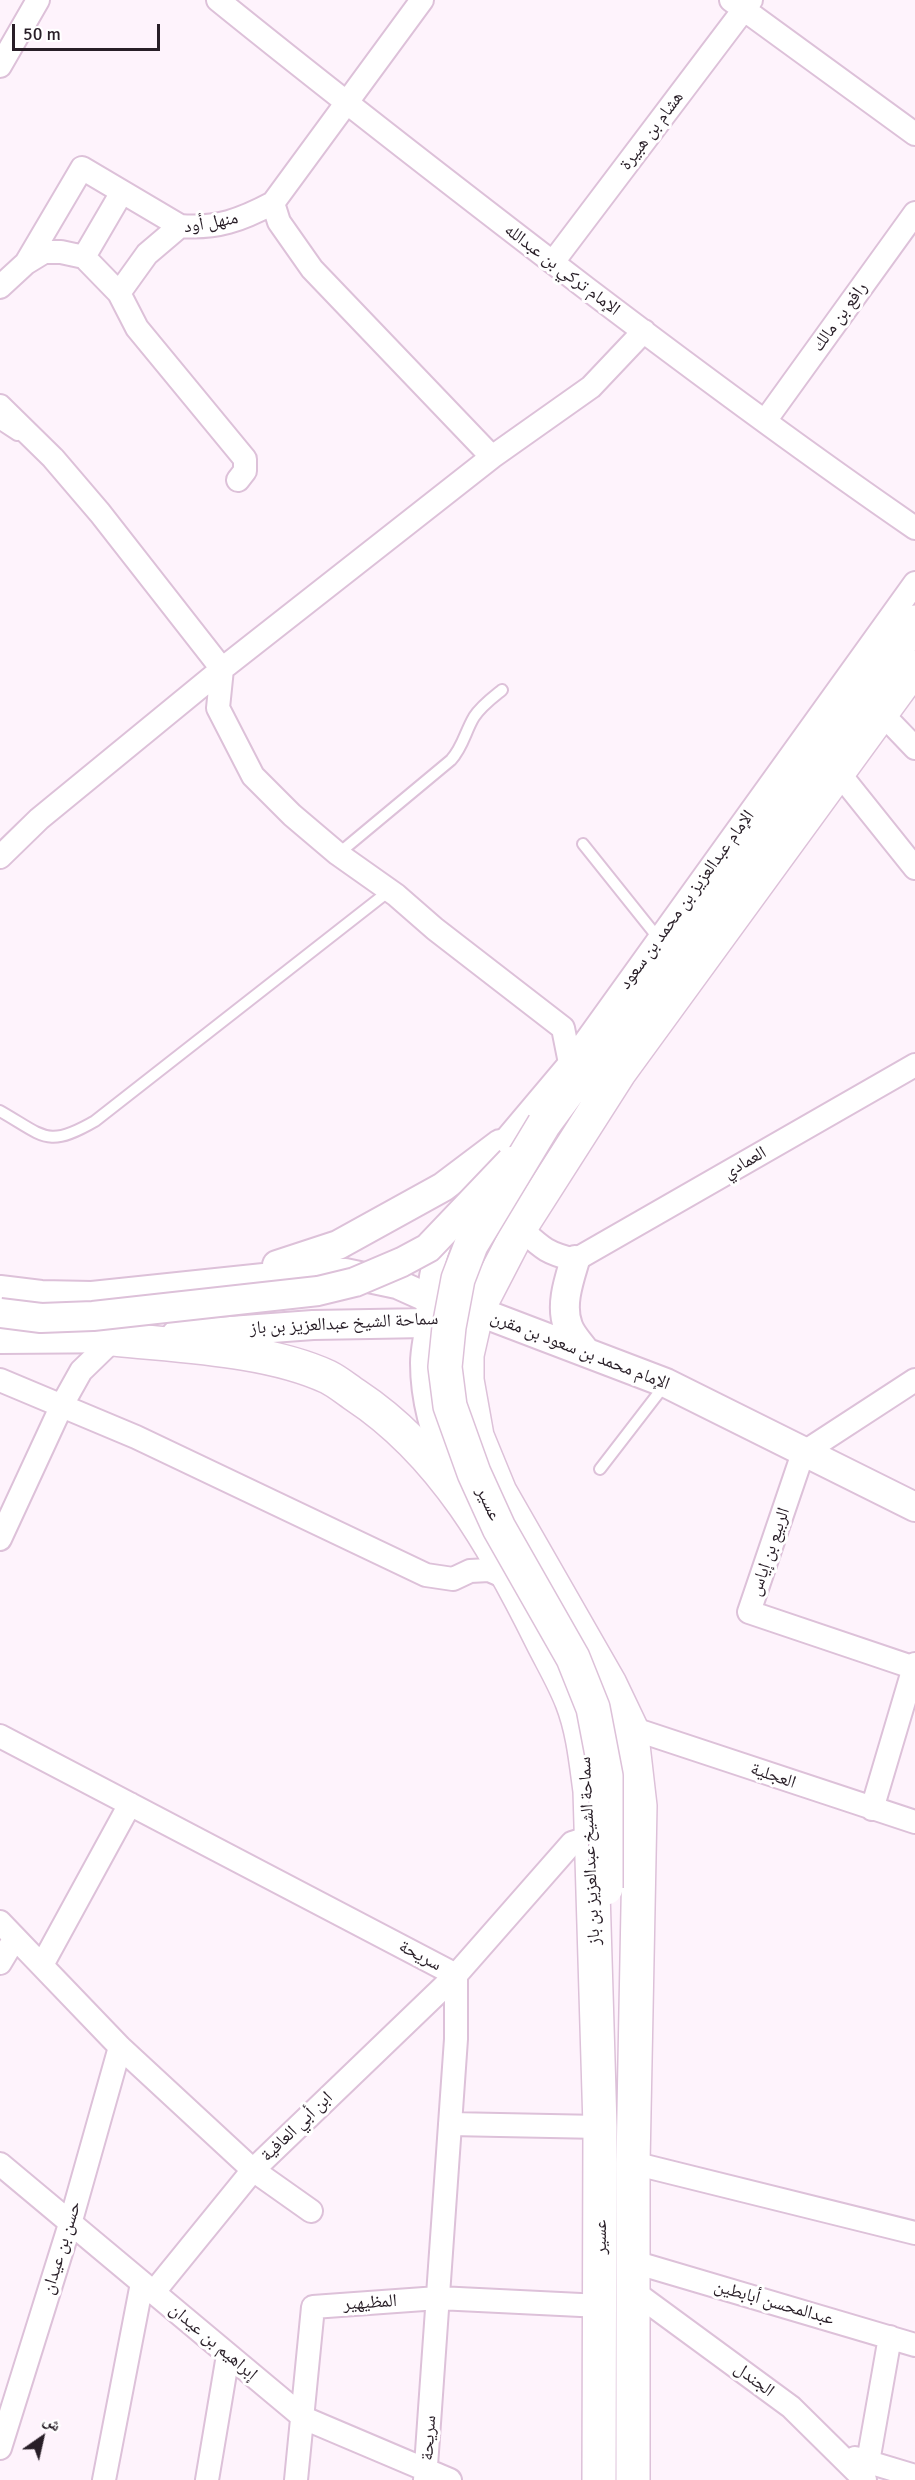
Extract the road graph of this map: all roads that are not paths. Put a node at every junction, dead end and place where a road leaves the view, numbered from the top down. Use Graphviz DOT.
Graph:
graph roads {
  1 [pos="38,0"];
  2 [pos="218,0"];
  3 [pos="422,0"];
  4 [pos="742,3"];
  5 [pos="0,66"];
  6 [pos="345,103"];
  7 [pos="915,134"];
  8 [pos="122,192"];
  9 [pos="273,202"];
  10 [pos="915,213"];
  11 [pos="180,226"];
  12 [pos="84,257"];
  13 [pos="553,262"];
  14 [pos="26,263"];
  15 [pos="0,287"];
  16 [pos="119,294"];
  17 [pos="644,331"];
  18 [pos="0,406"];
  19 [pos="765,421"];
  20 [pos="0,424"];
  21 [pos="492,457"];
  22 [pos="53,458"];
  23 [pos="238,480"];
  24 [pos="915,528"];
  25 [pos="915,583"];
  26 [pos="915,622"];
  27 [pos="915,667"];
  28 [pos="222,669"];
  29 [pos="502,690"];
  30 [pos="903,709"];
  31 [pos="915,748"];
  32 [pos="846,782"];
  33 [pos="583,844"];
  34 [pos="338,854"];
  35 [pos="0,857"];
  36 [pos="915,868"];
  37 [pos="389,891"];
  38 [pos="658,939"];
  39 [pos="570,1063"];
  40 [pos="915,1065"];
  41 [pos="0,1111"];
  42 [pos="544,1124"];
  43 [pos="500,1144"];
  44 [pos="454,1214"];
  45 [pos="520,1227"];
  46 [pos="575,1260"];
  47 [pos="224,1281"];
  48 [pos="0,1290"];
  49 [pos="426,1310"];
  50 [pos="477,1311"];
  51 [pos="0,1313"];
  52 [pos="0,1339"];
  53 [pos="114,1339"];
  54 [pos="584,1350"];
  55 [pos="0,1380"];
  56 [pos="914,1382"];
  57 [pos="666,1383"];
  58 [pos="62,1405"];
  59 [pos="803,1453"];
  60 [pos="600,1469"];
  61 [pos="466,1507"];
  62 [pos="915,1507"];
  63 [pos="0,1539"];
  64 [pos="512,1580"];
  65 [pos="915,1667"];
  66 [pos="631,1728"];
  67 [pos="0,1736"];
  68 [pos="130,1804"];
  69 [pos="872,1809"];
  70 [pos="915,1822"];
  71 [pos="591,1837"];
  72 [pos="8,1930"];
  73 [pos="0,1963"];
  74 [pos="42,1965"];
  75 [pos="456,1975"];
  76 [pos="596,1994"];
  77 [pos="120,2047"];
  78 [pos="450,2124"];
  79 [pos="600,2127"];
  80 [pos="633,2163"];
  81 [pos="0,2164"];
  82 [pos="253,2170"];
  83 [pos="311,2211"];
  84 [pos="70,2224"];
  85 [pos="915,2233"];
  86 [pos="634,2276"];
  87 [pos="148,2288"];
  88 [pos="438,2298"];
  89 [pos="601,2306"];
  90 [pos="890,2337"];
  91 [pos="915,2344"];
  92 [pos="228,2355"];
  93 [pos="304,2418"];
  94 [pos="0,2448"];
  95 [pos="867,2471"];
  96 [pos="426,2475"];
  97 [pos="915,2476"];
  98 [pos="104,2480"];
  99 [pos="207,2480"];
  100 [pos="296,2480"];
  101 [pos="450,2480"];
  102 [pos="598,2480"];
  103 [pos="633,2480"];
  1 -- 5 [label="street"];
  2 -- 6 [label="street, الإمام تركي بن عبدالله"];
  3 -- 6 [label="street, منهل أود"];
  4 -- 7 [label="street"];
  4 -- 13 [label="street, هشام بن هبيرة"];
  6 -- 9 [label="street, منهل أود"];
  6 -- 13 [label="street, الإمام تركي بن عبدالله"];
  8 -- 11 [label="street"];
  8 -- 12 [label="street"];
  8 -- 14 [label="street"];
  9 -- 11 [label="street, منهل أود"];
  9 -- 21 [label="street"];
  10 -- 19 [label="street, رافع بن مالك"];
  11 -- 16 [label="street, منهل أود"];
  12 -- 14 [label="street"];
  12 -- 16 [label="street"];
  13 -- 17 [label="street, الإمام تركي بن عبدالله"];
  14 -- 15 [label="street"];
  16 -- 23 [label="street"];
  17 -- 19 [label="street, الإمام تركي بن عبدالله"];
  17 -- 21 [label="street"];
  18 -- 22 [label="street"];
  19 -- 24 [label="street, الإمام تركي بن عبدالله"];
  20 -- 22 [label="lane"];
  21 -- 28 [label="street"];
  22 -- 28 [label="street"];
  25 -- 38 [label="street, الإمام عبدالعزيز بن محمد بن سعود"];
  26 -- 42 [label="main road, الإمام عبدالعزيز بن محمد بن سعود"];
  27 -- 45 [label="main road"];
  28 -- 34 [label="street"];
  28 -- 35 [label="street"];
  29 -- 34 [label="lane"];
  30 -- 31 [label="street"];
  30 -- 32 [label="street"];
  32 -- 36 [label="street"];
  32 -- 45 [label="street"];
  33 -- 38 [label="lane"];
  34 -- 37 [label="street"];
  37 -- 39 [label="street"];
  37 -- 41 [label="lane"];
  38 -- 39 [label="street, الإمام عبدالعزيز بن محمد بن سعود"];
  39 -- 43 [label="street, الإمام عبدالعزيز بن محمد بن سعود"];
  40 -- 46 [label="street, العمادي"];
  42 -- 51 [label="street, bridge"];
  42 -- 76 [label="main road, عسير, bridge"];
  43 -- 44 [label="street, الإمام عبدالعزيز بن محمد بن سعود"];
  43 -- 47 [label="street"];
  44 -- 49 [label="street, عسير"];
  45 -- 46 [label="street"];
  45 -- 50 [label="main road"];
  46 -- 54 [label="street"];
  47 -- 48 [label="street"];
  47 -- 49 [label="street"];
  49 -- 50 [label="main road, سماحة الشيخ عبدالعزيز بن باز"];
  49 -- 53 [label="street, سماحة الشيخ عبدالعزيز بن باز"];
  49 -- 61 [label="street, عسير"];
  50 -- 54 [label="street, الإمام محمد بن سعود بن مقرن"];
  50 -- 66 [label="main road"];
  52 -- 53 [label="street, سماحة الشيخ عبدالعزيز بن باز"];
  53 -- 58 [label="street"];
  53 -- 61 [label="main road, سماحة الشيخ عبدالعزيز بن باز"];
  54 -- 57 [label="street, الإمام محمد بن سعود بن مقرن"];
  55 -- 58 [label="street"];
  56 -- 59 [label="street"];
  57 -- 59 [label="street, الإمام محمد بن سعود بن مقرن"];
  57 -- 60 [label="lane"];
  58 -- 63 [label="street"];
  58 -- 64 [label="street"];
  59 -- 62 [label="street, الإمام محمد بن سعود بن مقرن"];
  59 -- 65 [label="street, الربيع بن إياس"];
  61 -- 64 [label="main road, سماحة الشيخ عبدالعزيز بن باز"];
  64 -- 71 [label="main road, سماحة الشيخ عبدالعزيز بن باز"];
  65 -- 69 [label="street"];
  66 -- 69 [label="street, العجلية"];
  66 -- 80 [label="main road"];
  67 -- 68 [label="street, سريحة"];
  68 -- 74 [label="street"];
  68 -- 75 [label="street, سريحة"];
  69 -- 70 [label="street, العجلية"];
  71 -- 75 [label="street, ابن أبي العافية"];
  71 -- 76 [label="main road, سماحة الشيخ عبدالعزيز بن باز"];
  72 -- 73 [label="street"];
  72 -- 74 [label="street"];
  74 -- 77 [label="street"];
  75 -- 78 [label="street, سريحة"];
  75 -- 82 [label="street, ابن أبي العافية"];
  76 -- 79 [label="main road, عسير"];
  77 -- 82 [label="street"];
  77 -- 84 [label="street, حسن بن عيدان"];
  78 -- 79 [label="street"];
  78 -- 88 [label="street, سريحة"];
  79 -- 89 [label="main road, عسير"];
  80 -- 85 [label="street"];
  80 -- 86 [label="main road"];
  81 -- 84 [label="street, إبراهيم بن عيدان"];
  82 -- 83 [label="street"];
  82 -- 87 [label="street, ابن أبي العافية"];
  84 -- 87 [label="street, إبراهيم بن عيدان"];
  84 -- 94 [label="street, حسن بن عيدان"];
  86 -- 90 [label="street, عبدالمحسن أبابطين"];
  86 -- 95 [label="street, الجندل"];
  86 -- 103 [label="main road"];
  87 -- 92 [label="street, إبراهيم بن عيدان"];
  87 -- 98 [label="street, ابن أبي العافية"];
  88 -- 89 [label="street, المظيهير"];
  88 -- 93 [label="street, المظيهير"];
  88 -- 96 [label="street, سريحة"];
  89 -- 102 [label="main road, عسير"];
  90 -- 91 [label="street, عبدالمحسن أبابطين"];
  90 -- 95 [label="street"];
  92 -- 93 [label="street, إبراهيم بن عيدان"];
  92 -- 99 [label="street"];
  93 -- 96 [label="street, إبراهيم بن عيدان"];
  93 -- 100 [label="street, المظيهير"];
  95 -- 97 [label="street"];
  96 -- 101 [label="street, إبراهيم بن عيدان"];
}
